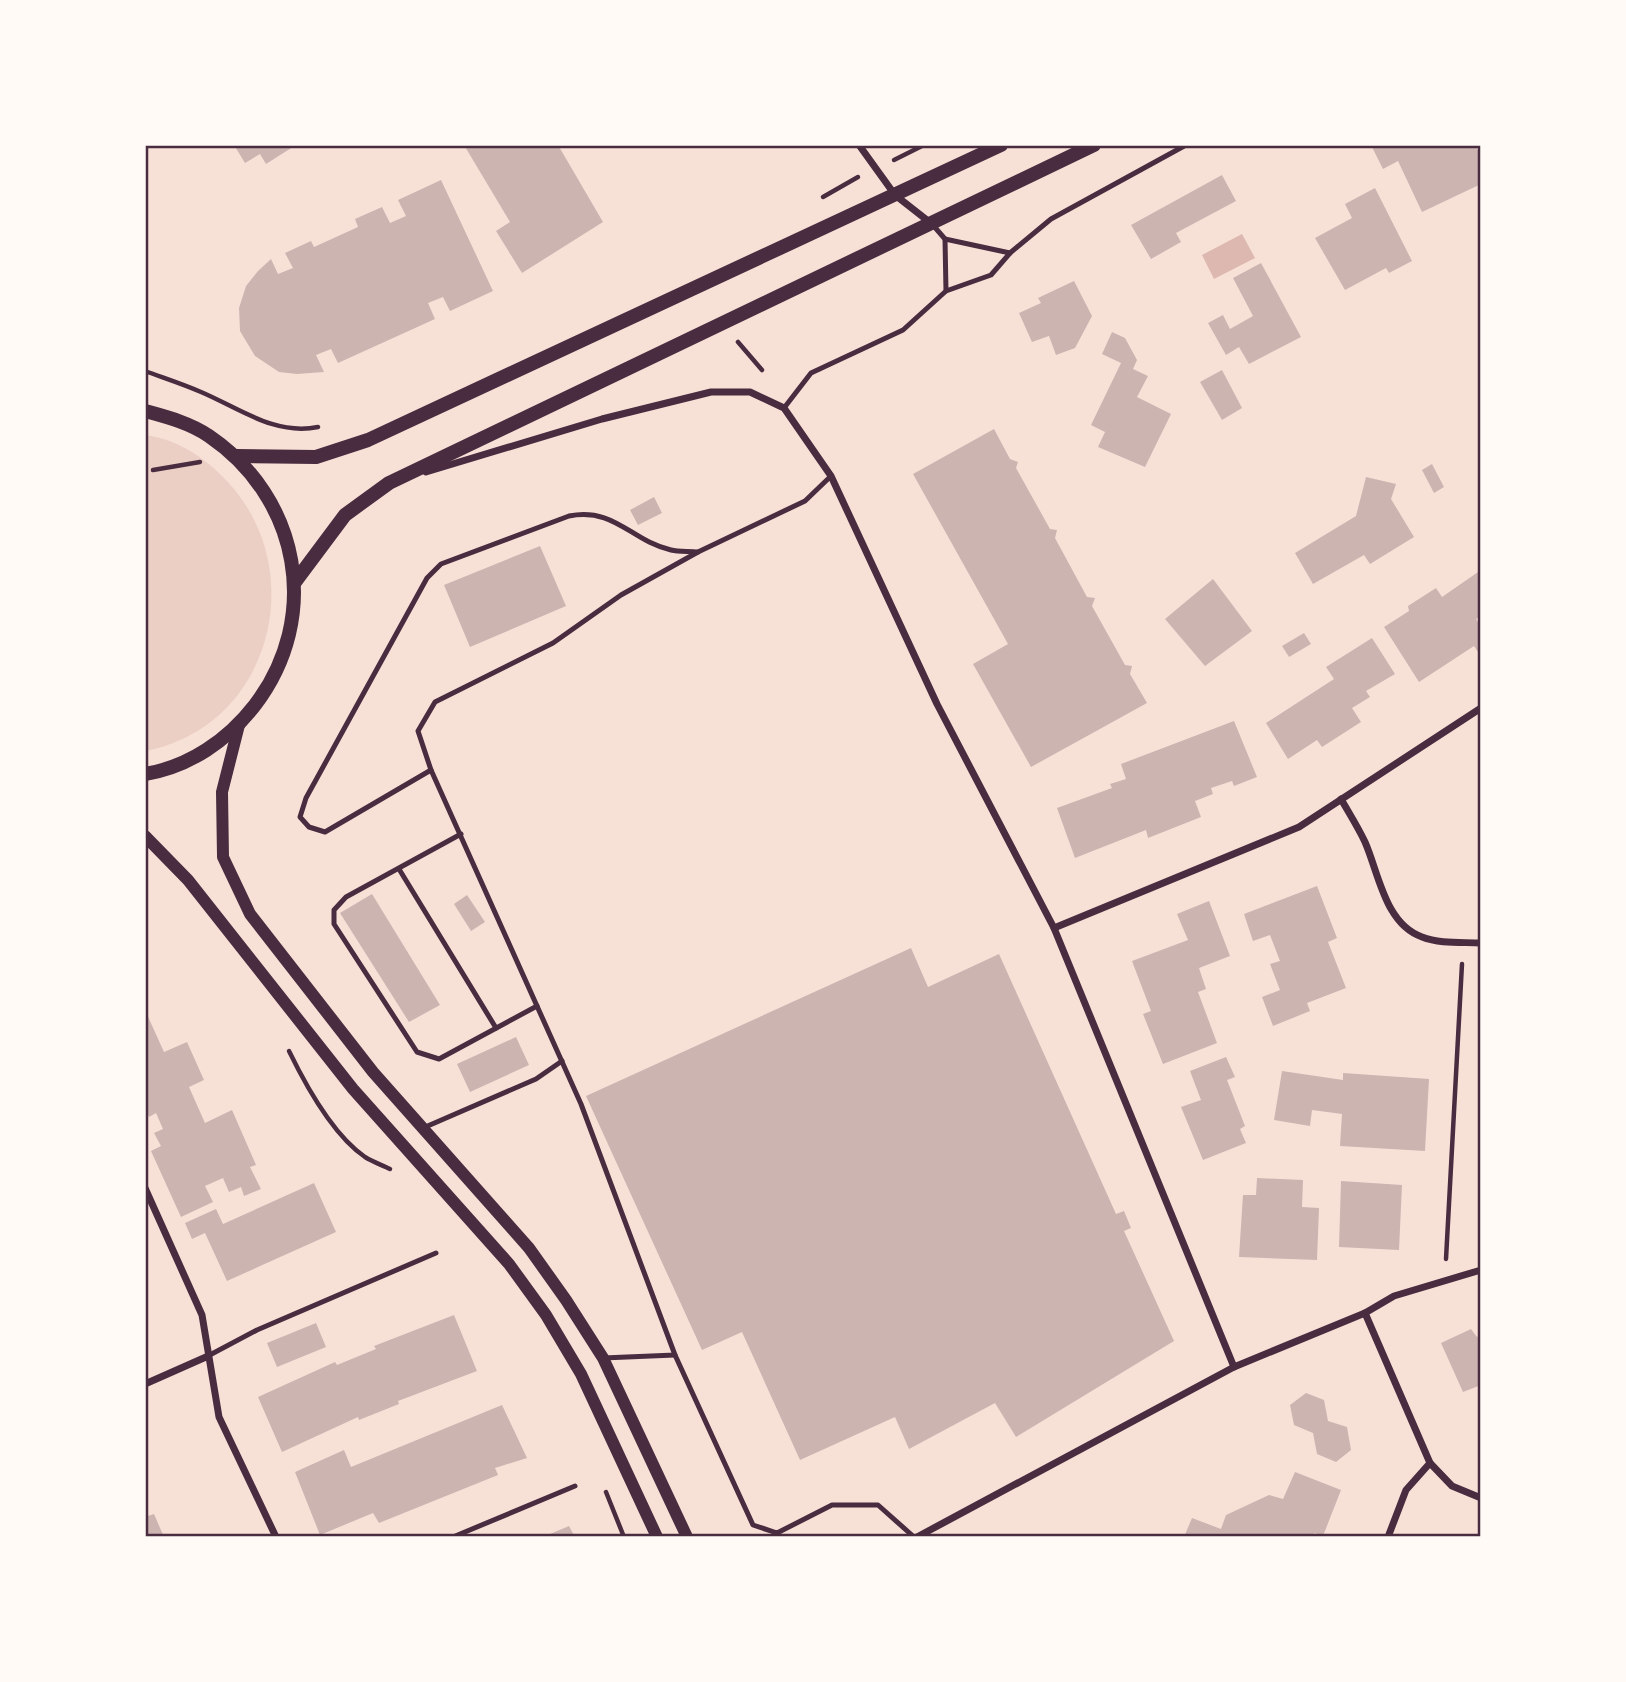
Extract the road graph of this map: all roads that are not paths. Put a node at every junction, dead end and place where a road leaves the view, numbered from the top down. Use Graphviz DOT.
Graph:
graph roads {
  1 [pos="859,145"];
  2 [pos="1001,145"];
  3 [pos="1094,145"];
  4 [pos="1186,145"];
  5 [pos="894,195"];
  6 [pos="932,224"];
  7 [pos="945,239"];
  8 [pos="1010,253"];
  9 [pos="946,291"];
  10 [pos="784,408"];
  11 [pos="145,411"];
  12 [pos="236,456"];
  13 [pos="831,476"];
  14 [pos="389,483"];
  15 [pos="698,552"];
  16 [pos="295,582"];
  17 [pos="1481,708"];
  18 [pos="239,725"];
  19 [pos="431,770"];
  20 [pos="145,774"];
  21 [pos="1341,799"];
  22 [pos="461,834"];
  23 [pos="145,836"];
  24 [pos="399,869"];
  25 [pos="1054,928"];
  26 [pos="1481,943"];
  27 [pos="537,1006"];
  28 [pos="496,1028"];
  29 [pos="562,1061"];
  30 [pos="422,1128"];
  31 [pos="145,1188"];
  32 [pos="436,1253"];
  33 [pos="1481,1270"];
  34 [pos="1364,1313"];
  35 [pos="675,1355"];
  36 [pos="206,1357"];
  37 [pos="603,1358"];
  38 [pos="1234,1367"];
  39 [pos="145,1384"];
  40 [pos="1430,1463"];
  41 [pos="575,1486"];
  42 [pos="1481,1498"];
  43 [pos="276,1537"];
  44 [pos="453,1537"];
  45 [pos="657,1537"];
  46 [pos="687,1537"];
  47 [pos="916,1537"];
  48 [pos="1388,1537"];
  1 -- 5 [label="street"];
  2 -- 5 [label="main road"];
  3 -- 6 [label="main road"];
  4 -- 8 [label="lane"];
  5 -- 6 [label="street"];
  5 -- 12 [label="main road"];
  6 -- 7 [label="lane"];
  6 -- 14 [label="main road"];
  7 -- 8 [label="lane"];
  7 -- 9 [label="lane"];
  8 -- 9 [label="lane"];
  9 -- 10 [label="lane"];
  10 -- 13 [label="street"];
  10 -- 14 [label="street"];
  11 -- 12 [label="main road"];
  12 -- 16 [label="main road"];
  13 -- 15 [label="lane"];
  13 -- 25 [label="street"];
  14 -- 16 [label="main road"];
  15 -- 19 [label="lane"];
  15 -- 19 [label="lane"];
  16 -- 18 [label="main road"];
  17 -- 21 [label="street"];
  18 -- 20 [label="main road"];
  18 -- 30 [label="street"];
  19 -- 22 [label="lane"];
  21 -- 25 [label="street"];
  21 -- 26 [label="street"];
  22 -- 24 [label="lane"];
  22 -- 27 [label="lane"];
  23 -- 45 [label="street"];
  24 -- 28 [label="lane"];
  24 -- 28 [label="lane"];
  25 -- 38 [label="street"];
  27 -- 28 [label="lane"];
  27 -- 29 [label="lane"];
  29 -- 30 [label="lane"];
  29 -- 35 [label="lane"];
  30 -- 37 [label="street"];
  31 -- 36 [label="street"];
  32 -- 36 [label="lane"];
  33 -- 34 [label="street"];
  34 -- 38 [label="street"];
  34 -- 40 [label="street"];
  35 -- 37 [label="lane"];
  35 -- 47 [label="lane"];
  36 -- 39 [label="street"];
  36 -- 43 [label="street"];
  37 -- 46 [label="street"];
  38 -- 47 [label="street"];
  40 -- 42 [label="street"];
  40 -- 48 [label="street"];
  41 -- 44 [label="lane"];
}
